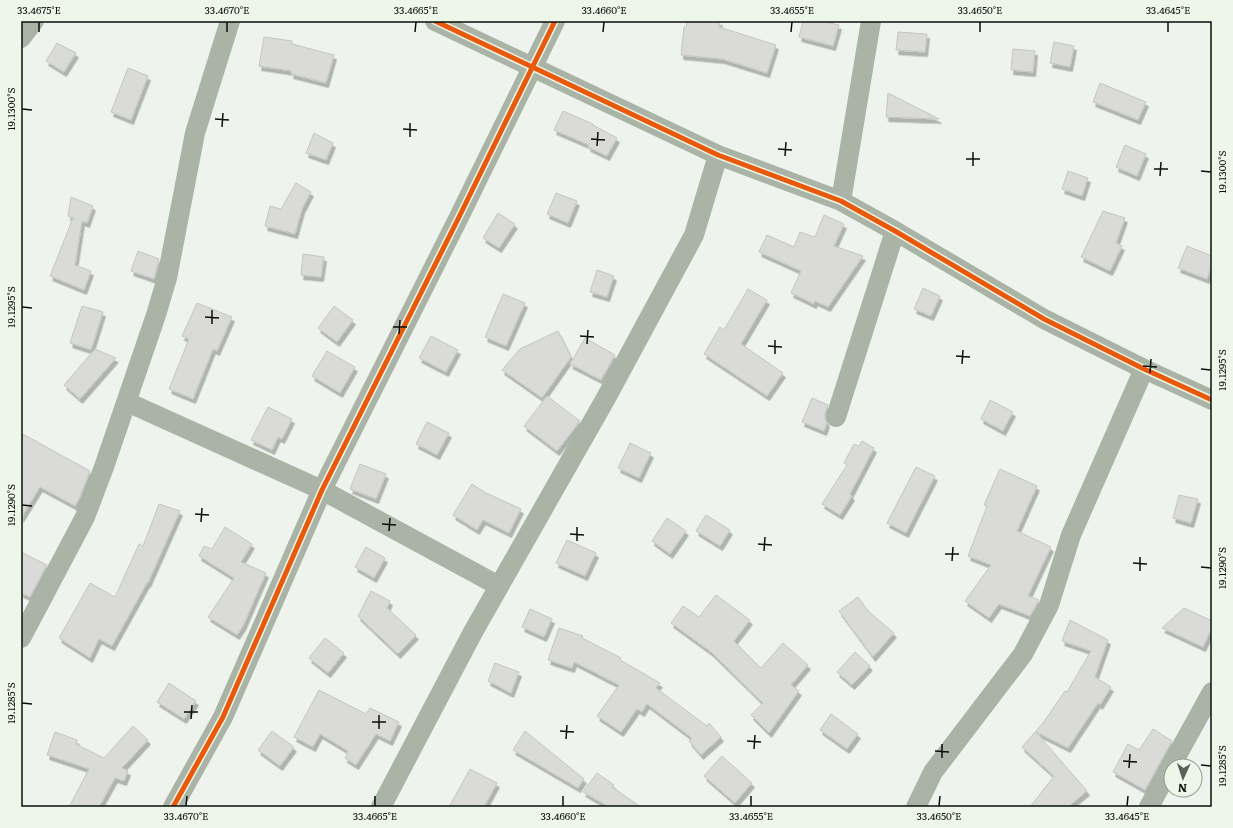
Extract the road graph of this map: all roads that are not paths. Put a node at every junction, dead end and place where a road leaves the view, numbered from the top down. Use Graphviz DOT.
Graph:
graph roads {
  1 [pos="34,21"];
  2 [pos="230,21"];
  3 [pos="435,21"];
  4 [pos="556,21"];
  5 [pos="871,21"];
  6 [pos="21,38"];
  7 [pos="533,67"];
  8 [pos="718,155"];
  9 [pos="841,201"];
  10 [pos="896,231"];
  11 [pos="1144,369"];
  12 [pos="1212,400"];
  13 [pos="127,402"];
  14 [pos="836,417"];
  15 [pos="322,490"];
  16 [pos="499,586"];
  17 [pos="21,638"];
  18 [pos="1212,692"];
  19 [pos="1175,758"];
  20 [pos="1163,781"];
  21 [pos="173,807"];
  22 [pos="381,807"];
  23 [pos="916,807"];
  24 [pos="1149,807"];
  1 -- 6 [label="street"];
  2 -- 13 [label="street"];
  3 -- 7 [label="street"];
  4 -- 7 [label="street"];
  5 -- 9 [label="street"];
  7 -- 8 [label="street"];
  7 -- 15 [label="street"];
  8 -- 9 [label="street"];
  8 -- 16 [label="street"];
  9 -- 10 [label="street"];
  10 -- 11 [label="street"];
  10 -- 14 [label="street"];
  11 -- 12 [label="street"];
  11 -- 23 [label="street"];
  13 -- 15 [label="street"];
  13 -- 17 [label="street"];
  15 -- 16 [label="street"];
  15 -- 21 [label="street"];
  16 -- 22 [label="street"];
  18 -- 19 [label="street"];
  20 -- 24 [label="street"];
}
